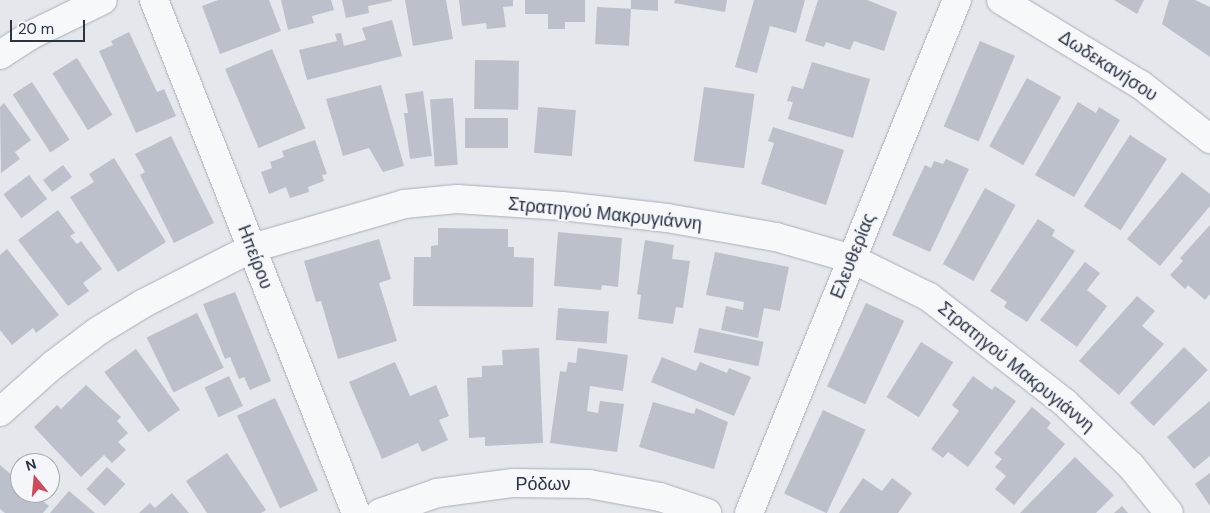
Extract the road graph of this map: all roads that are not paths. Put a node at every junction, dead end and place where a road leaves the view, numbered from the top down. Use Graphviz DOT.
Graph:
graph roads {
  1 [pos="103,0"];
  2 [pos="154,0"];
  3 [pos="956,0"];
  4 [pos="1001,0"];
  5 [pos="0,55"];
  6 [pos="1210,138"];
  7 [pos="252,248"];
  8 [pos="852,259"];
  9 [pos="0,412"];
  10 [pos="356,513"];
  11 [pos="380,513"];
  12 [pos="707,513"];
  13 [pos="749,513"];
  14 [pos="1169,513"];
  1 -- 5 [label="street"];
  2 -- 7 [label="street, Ηπείρου"];
  3 -- 8 [label="street, Ελευθερίας"];
  4 -- 6 [label="street, Δωδεκανήσου"];
  7 -- 8 [label="street, Στρατηγού Μακρυγιάννη"];
  7 -- 9 [label="street, Στρατηγού Μακρυγιάννη"];
  7 -- 10 [label="street, Ηπείρου"];
  8 -- 13 [label="street, Ελευθερίας"];
  8 -- 14 [label="street, Στρατηγού Μακρυγιάννη"];
  11 -- 12 [label="street, Ρόδων"];
}
